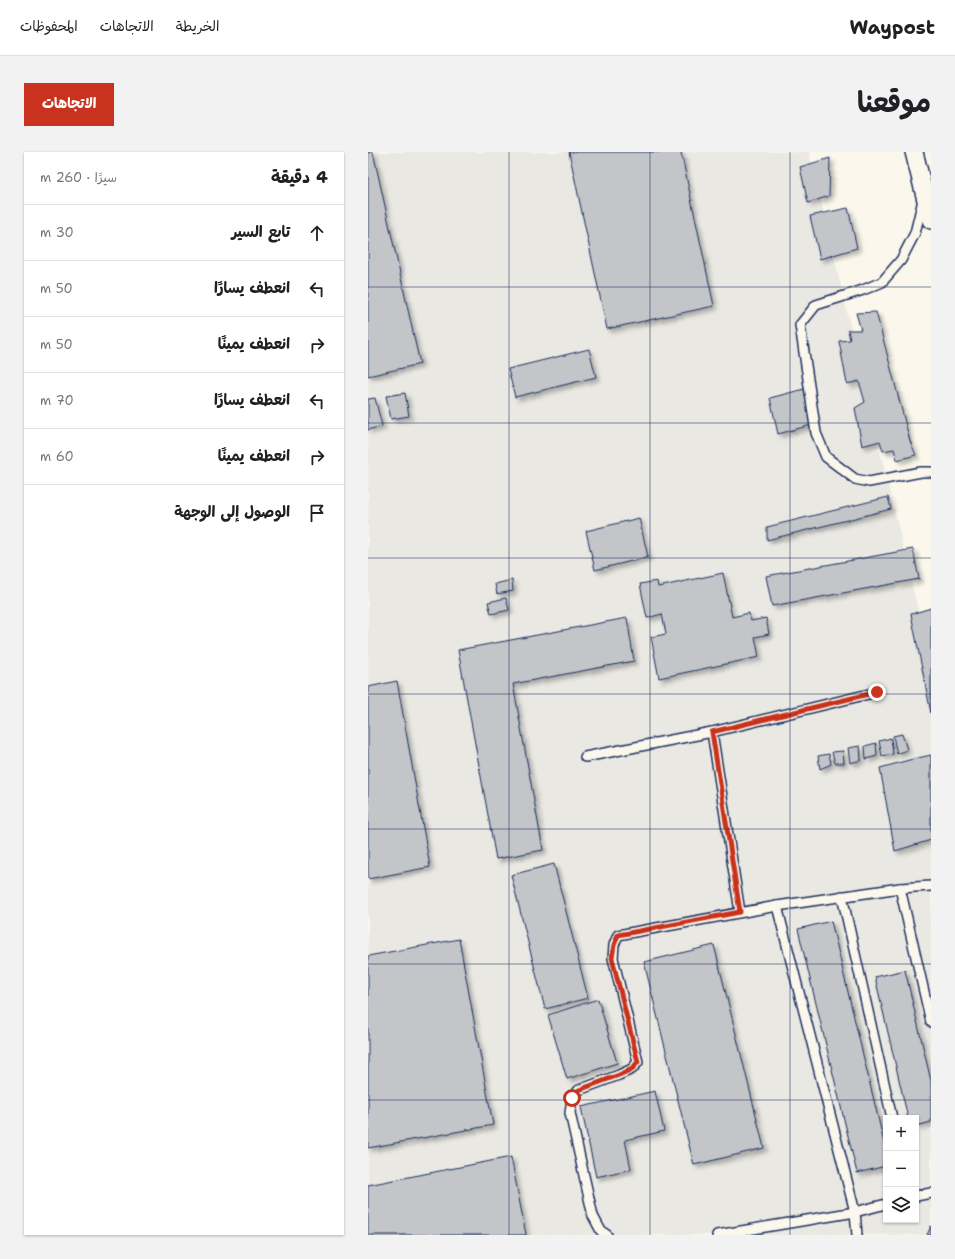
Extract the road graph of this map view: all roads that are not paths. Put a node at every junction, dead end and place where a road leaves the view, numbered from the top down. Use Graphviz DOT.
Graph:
graph roads {
  1 [pos="914,152"];
  2 [pos="925,195"];
  3 [pos="931,220"];
  4 [pos="931,472"];
  5 [pos="877,692"];
  6 [pos="712,732"];
  7 [pos="584,757"];
  8 [pos="931,886"];
  9 [pos="900,888"];
  10 [pos="842,896"];
  11 [pos="777,906"];
  12 [pos="740,912"];
  13 [pos="931,1022"];
  14 [pos="891,1115"];
  15 [pos="931,1193"];
  16 [pos="919,1195"];
  17 [pos="883,1205"];
  18 [pos="855,1212"];
  19 [pos="607,1235"];
  20 [pos="717,1235"];
  21 [pos="857,1235"];
  1 -- 2 [label="street"];
  2 -- 3 [label="street"];
  2 -- 4 [label="lane"];
  5 -- 6 [label="lane"];
  6 -- 7 [label="lane"];
  6 -- 12 [label="lane"];
  8 -- 9 [label="lane"];
  9 -- 10 [label="lane"];
  9 -- 13 [label="lane"];
  10 -- 11 [label="lane"];
  10 -- 14 [label="lane"];
  11 -- 12 [label="lane"];
  11 -- 18 [label="lane"];
  12 -- 19 [label="lane"];
  15 -- 16 [label="lane"];
  17 -- 18 [label="lane"];
  18 -- 20 [label="lane"];
  18 -- 21 [label="lane"];
}
